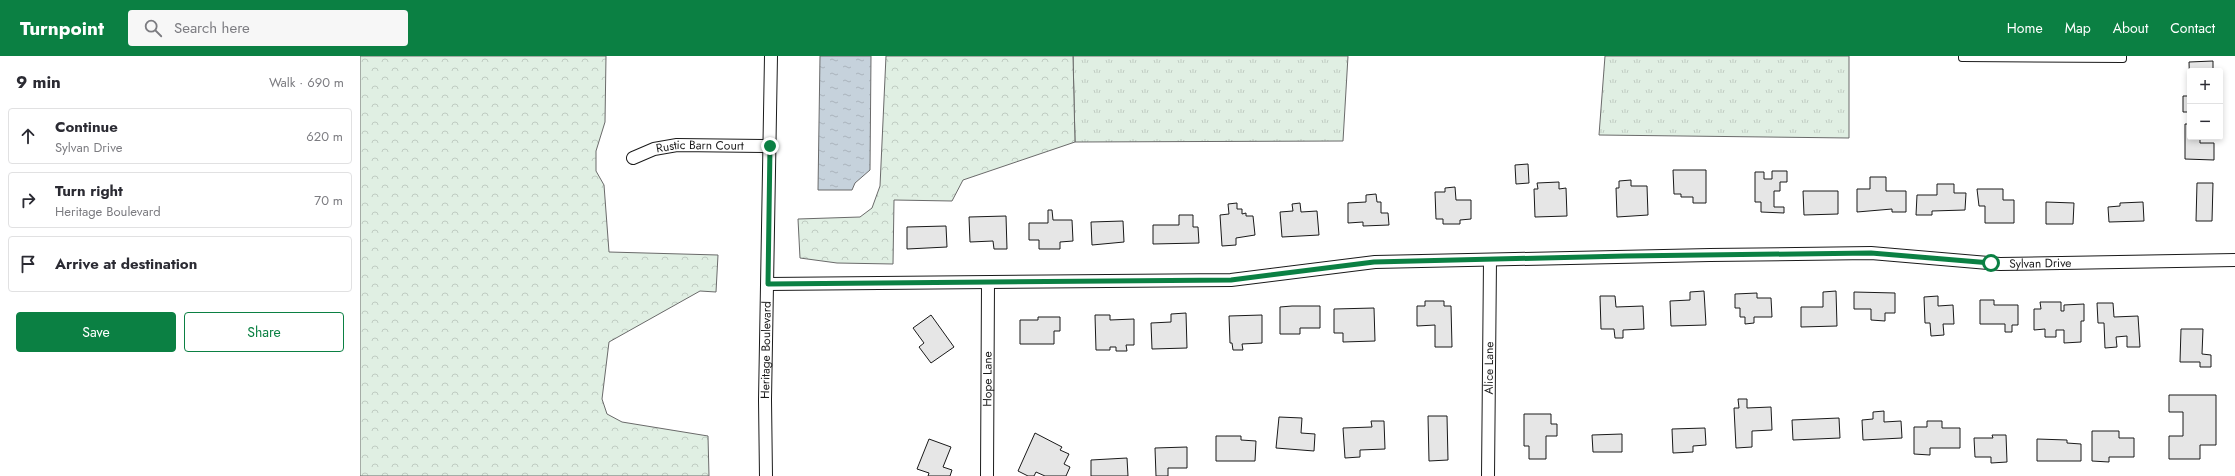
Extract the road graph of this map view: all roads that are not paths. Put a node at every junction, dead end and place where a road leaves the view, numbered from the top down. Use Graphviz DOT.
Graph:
graph roads {
  1 [pos="771,56"];
  2 [pos="1962,56"];
  3 [pos="2123,56"];
  4 [pos="770,146"];
  5 [pos="633,158"];
  6 [pos="1490,260"];
  7 [pos="2235,260"];
  8 [pos="988,283"];
  9 [pos="768,284"];
  10 [pos="766,476"];
  11 [pos="986,476"];
  12 [pos="1488,476"];
  1 -- 4 [label="street, Heritage Boulevard"];
  2 -- 3 [label="lane"];
  4 -- 5 [label="street, Rustic Barn Court"];
  4 -- 9 [label="street, Heritage Boulevard"];
  6 -- 7 [label="street, Sylvan Drive"];
  6 -- 8 [label="street, Sylvan Drive"];
  6 -- 12 [label="street, Alice Lane"];
  8 -- 9 [label="street, Sylvan Drive"];
  8 -- 11 [label="street, Hope Lane"];
  9 -- 10 [label="street, Heritage Boulevard"];
}
